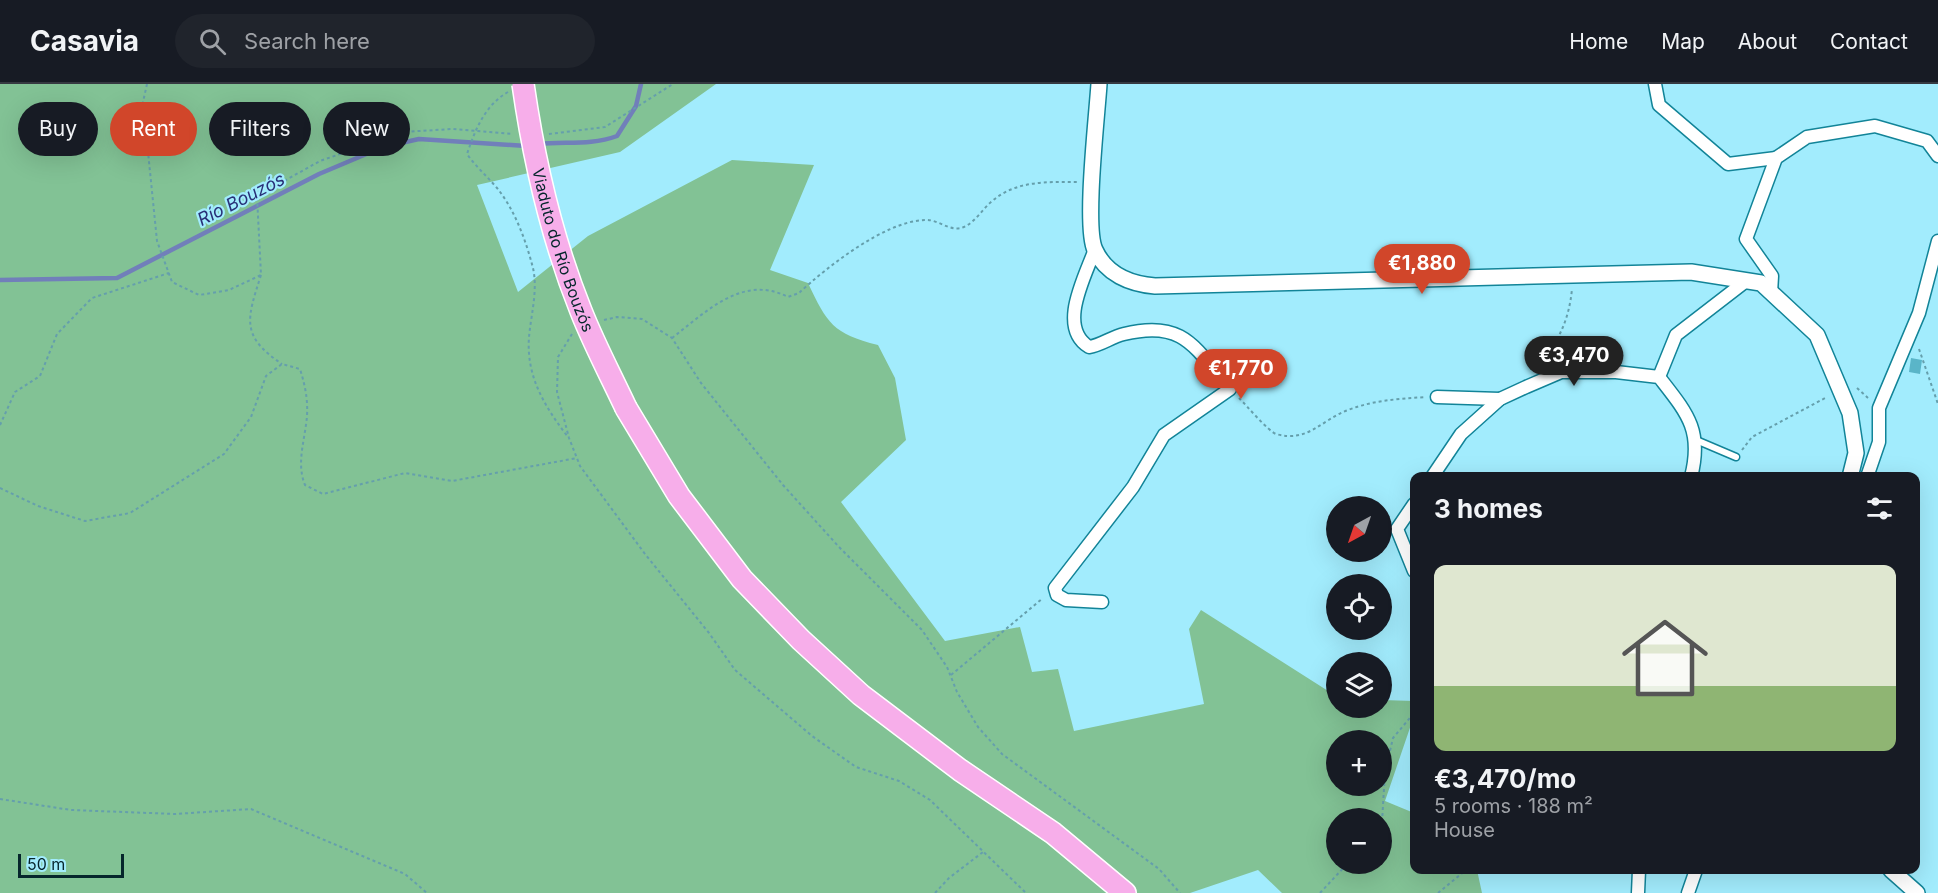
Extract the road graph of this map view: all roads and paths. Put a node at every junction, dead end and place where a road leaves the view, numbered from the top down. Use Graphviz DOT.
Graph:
graph roads {
  1 [pos="147,84"];
  2 [pos="523,84"];
  3 [pos="673,84"];
  4 [pos="1099,84"];
  5 [pos="1655,84"];
  6 [pos="475,131"];
  7 [pos="514,134"];
  8 [pos="544,135"];
  9 [pos="1938,156"];
  10 [pos="1776,158"];
  11 [pos="1093,182"];
  12 [pos="1938,241"];
  13 [pos="1095,249"];
  14 [pos="1935,260"];
  15 [pos="169,273"];
  16 [pos="261,275"];
  17 [pos="1746,281"];
  18 [pos="1572,293"];
  19 [pos="1771,293"];
  20 [pos="594,322"];
  21 [pos="579,330"];
  22 [pos="1912,330"];
  23 [pos="672,338"];
  24 [pos="282,364"];
  25 [pos="1659,377"];
  26 [pos="1526,387"];
  27 [pos="1230,389"];
  28 [pos="1840,390"];
  29 [pos="1437,397"];
  30 [pos="1500,399"];
  31 [pos="1938,404"];
  32 [pos="0,425"];
  33 [pos="569,438"];
  34 [pos="1696,440"];
  35 [pos="1736,457"];
  36 [pos="577,458"];
  37 [pos="1435,472"];
  38 [pos="1692,472"];
  39 [pos="1851,472"];
  40 [pos="1869,472"];
  41 [pos="0,488"];
  42 [pos="1410,510"];
  43 [pos="1410,561"];
  44 [pos="1055,588"];
  45 [pos="1102,602"];
  46 [pos="950,675"];
  47 [pos="1410,718"];
  48 [pos="0,799"];
  49 [pos="1383,808"];
  50 [pos="983,852"];
  51 [pos="1338,874"];
  52 [pos="1461,874"];
  53 [pos="1639,874"];
  54 [pos="1695,874"];
  55 [pos="1896,874"];
  56 [pos="427,893"];
  57 [pos="935,893"];
  58 [pos="1026,893"];
  59 [pos="1125,893"];
  60 [pos="1180,893"];
  61 [pos="1320,893"];
  62 [pos="1438,893"];
  63 [pos="1638,893"];
  64 [pos="1688,893"];
  65 [pos="1917,893"];
  1 -- 15 [label="path"];
  2 -- 6 [label="path"];
  2 -- 59 [label="highway, Viaduto do Río Bouzós, bridge"];
  3 -- 8 [label="path"];
  4 -- 11 [label="street"];
  5 -- 10 [label="street"];
  6 -- 7 [label="path"];
  6 -- 16 [label="path"];
  6 -- 33 [label="path"];
  9 -- 10 [label="street"];
  10 -- 19 [label="street"];
  11 -- 13 [label="street"];
  11 -- 23 [label="path"];
  12 -- 14 [label="street"];
  13 -- 17 [label="street"];
  13 -- 27 [label="street"];
  14 -- 22 [label="street"];
  15 -- 16 [label="path"];
  15 -- 32 [label="path"];
  16 -- 24 [label="path"];
  17 -- 19 [label="street"];
  17 -- 25 [label="street"];
  18 -- 26 [label="path"];
  19 -- 28 [label="street"];
  20 -- 23 [label="path"];
  21 -- 33 [label="path"];
  22 -- 31 [label="path"];
  22 -- 40 [label="street"];
  23 -- 46 [label="path"];
  24 -- 36 [label="path"];
  24 -- 41 [label="path"];
  25 -- 26 [label="street"];
  25 -- 34 [label="street"];
  26 -- 30 [label="street"];
  27 -- 29 [label="path"];
  27 -- 44 [label="street"];
  28 -- 35 [label="path"];
  28 -- 39 [label="street"];
  29 -- 30 [label="street"];
  30 -- 37 [label="street"];
  33 -- 36 [label="path"];
  34 -- 35 [label="lane"];
  34 -- 38 [label="street"];
  36 -- 50 [label="path"];
  42 -- 43 [label="street"];
  44 -- 45 [label="street"];
  44 -- 46 [label="path"];
  46 -- 60 [label="path"];
  47 -- 49 [label="path"];
  48 -- 56 [label="path"];
  50 -- 57 [label="path"];
  50 -- 58 [label="path"];
  51 -- 61 [label="path"];
  52 -- 62 [label="path"];
  53 -- 63 [label="street"];
  54 -- 64 [label="street"];
  55 -- 65 [label="street"];
}
